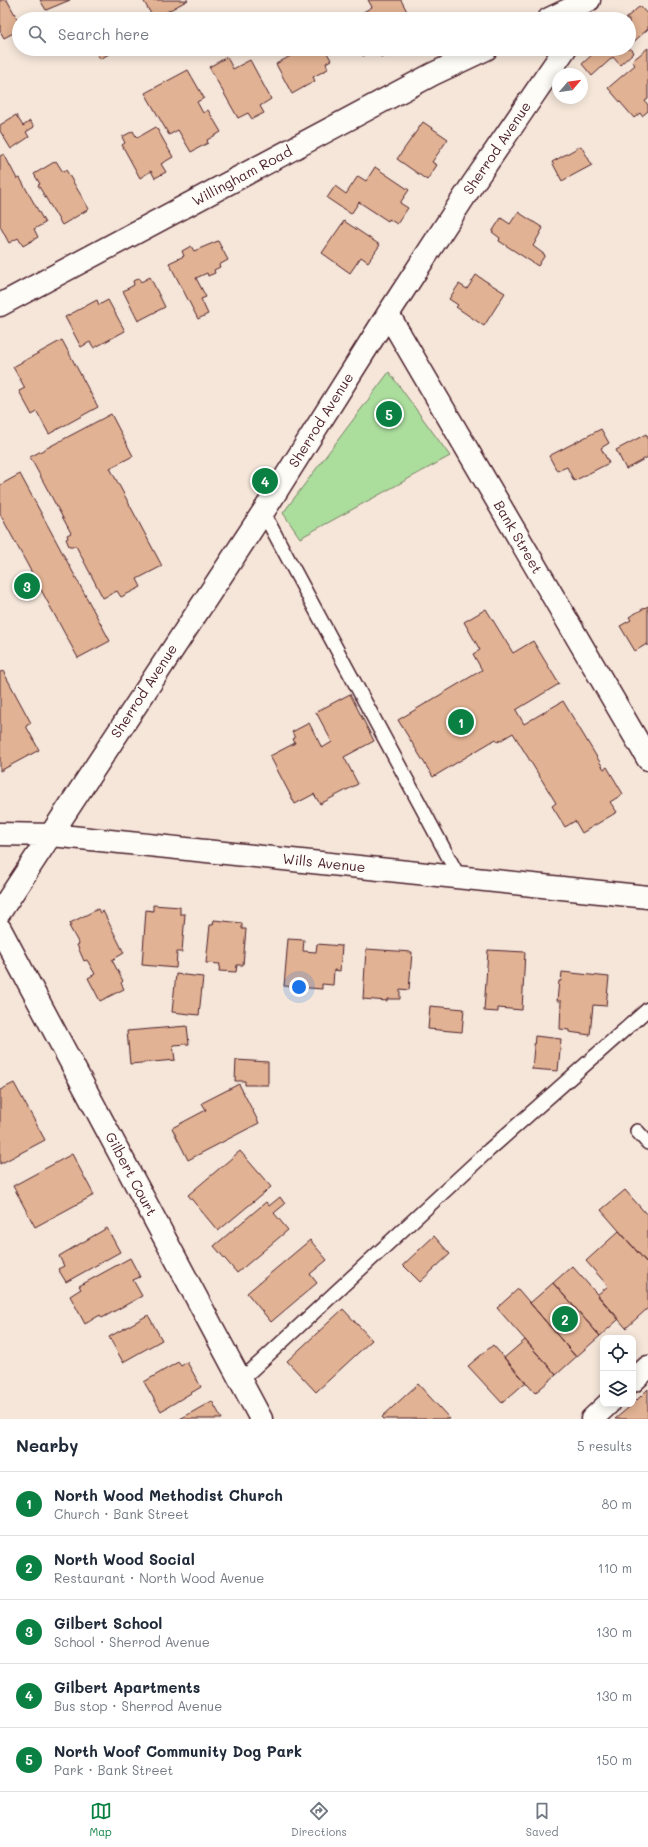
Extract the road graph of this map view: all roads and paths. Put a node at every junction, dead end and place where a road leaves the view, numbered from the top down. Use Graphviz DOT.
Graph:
graph roads {
  1 [pos="589,0"];
  2 [pos="598,0"];
  3 [pos="564,12"];
  4 [pos="590,12"];
  5 [pos="471,56"];
  6 [pos="560,56"];
  7 [pos="0,305"];
  8 [pos="388,314"];
  9 [pos="263,512"];
  10 [pos="648,759"];
  11 [pos="0,834"];
  12 [pos="52,835"];
  13 [pos="459,877"];
  14 [pos="648,897"];
  15 [pos="0,912"];
  16 [pos="0,929"];
  17 [pos="648,1010"];
  18 [pos="637,1131"];
  19 [pos="648,1143"];
  20 [pos="648,1367"];
  21 [pos="636,1378"];
  22 [pos="241,1380"];
  23 [pos="605,1407"];
  24 [pos="261,1419"];
  25 [pos="592,1419"];
  1 -- 3 [label="street"];
  2 -- 4 [label="street"];
  5 -- 7 [label="street, Willingham Road"];
  6 -- 8 [label="street, Sherrod Avenue"];
  8 -- 9 [label="street, Sherrod Avenue"];
  8 -- 10 [label="street, Bank Street"];
  9 -- 12 [label="street, Sherrod Avenue"];
  9 -- 13 [label="lane"];
  11 -- 12 [label="street, Wills Avenue"];
  12 -- 13 [label="street, Wills Avenue"];
  12 -- 15 [label="street, Sherrod Avenue"];
  13 -- 14 [label="street, Wills Avenue"];
  16 -- 22 [label="street, Gilbert Court"];
  17 -- 22 [label="lane"];
  18 -- 19 [label="lane"];
  20 -- 21 [label="street"];
  22 -- 24 [label="street, Gilbert Court"];
  23 -- 25 [label="street"];
}
